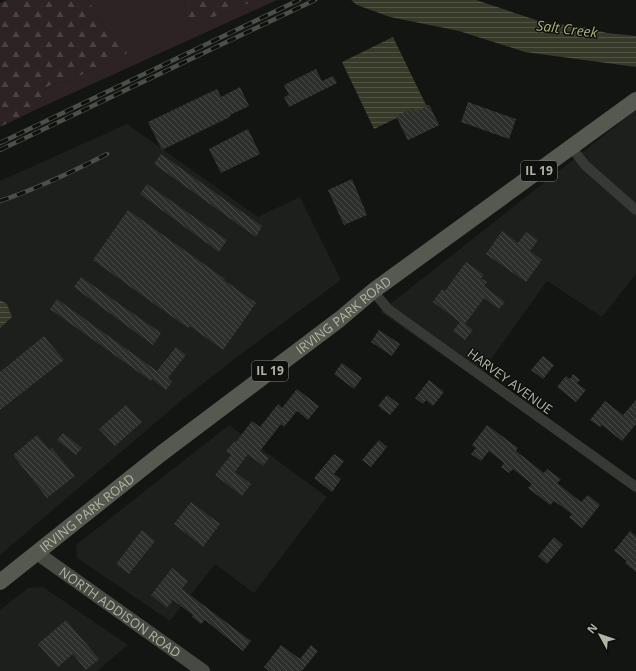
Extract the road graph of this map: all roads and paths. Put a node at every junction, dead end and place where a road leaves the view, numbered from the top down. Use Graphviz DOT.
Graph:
graph roads {
  1 [pos="636,100"];
  2 [pos="572,148"];
  3 [pos="636,210"];
  4 [pos="373,291"];
  5 [pos="636,487"];
  6 [pos="37,552"];
  7 [pos="0,582"];
  8 [pos="203,671"];
  1 -- 2 [label="main road, IRVING PARK ROAD / IL 19"];
  2 -- 3 [label="street"];
  2 -- 4 [label="main road, IRVING PARK ROAD / IL 19"];
  4 -- 5 [label="street, HARVEY AVENUE"];
  4 -- 6 [label="main road, IRVING PARK ROAD / IL 19"];
  6 -- 7 [label="main road, IRVING PARK ROAD / IL 19"];
  6 -- 8 [label="street, NORTH ADDISON ROAD"];
}
